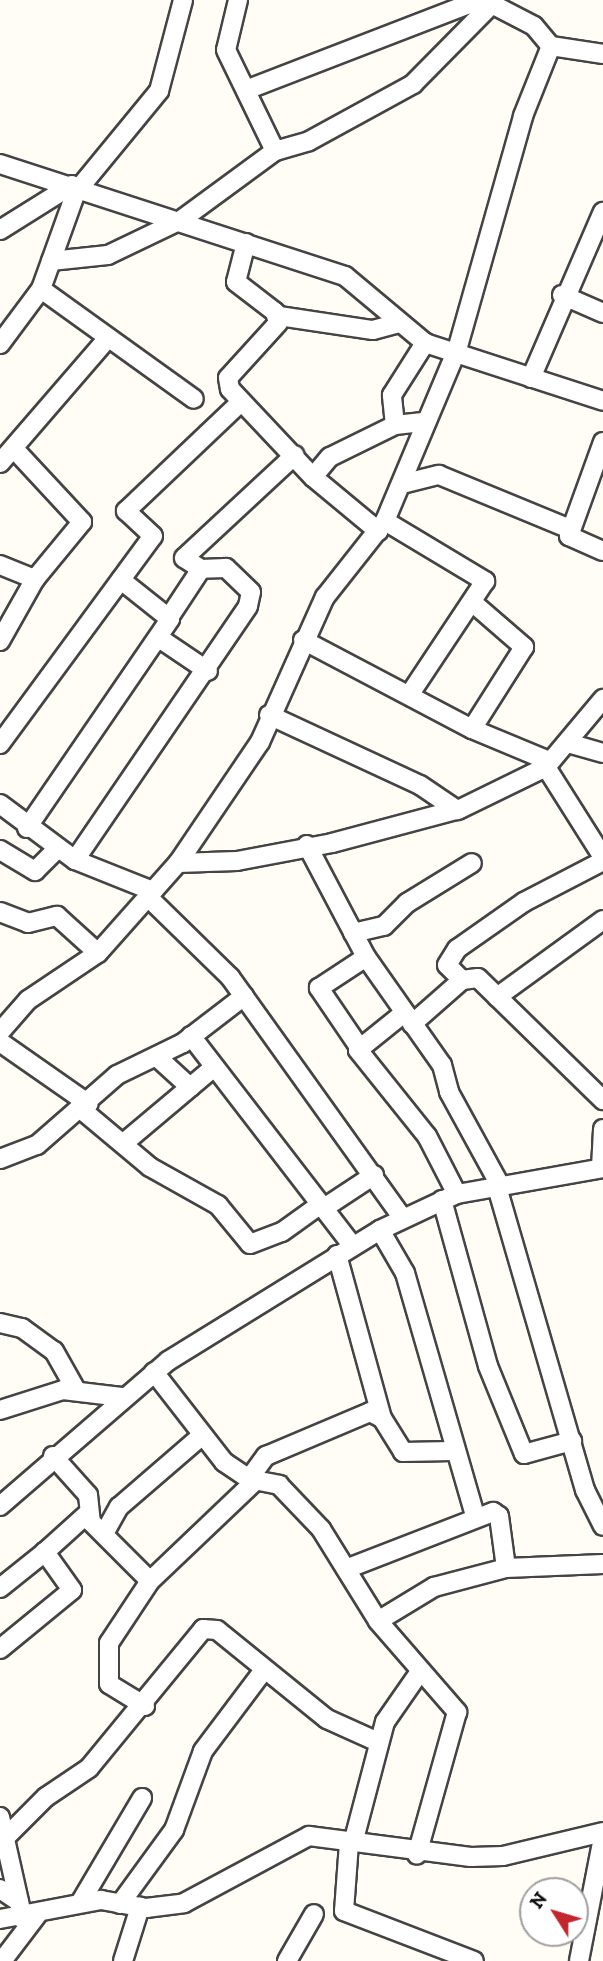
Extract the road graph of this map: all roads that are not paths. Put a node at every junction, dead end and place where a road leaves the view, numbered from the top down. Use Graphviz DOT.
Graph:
graph roads {
  1 [pos="183,0"];
  2 [pos="238,0"];
  3 [pos="485,1"];
  4 [pos="551,46"];
  5 [pos="603,54"];
  6 [pos="246,90"];
  7 [pos="275,150"];
  8 [pos="0,164"];
  9 [pos="76,186"];
  10 [pos="603,212"];
  11 [pos="181,220"];
  12 [pos="0,230"];
  13 [pos="246,243"];
  14 [pos="51,261"];
  15 [pos="41,289"];
  16 [pos="562,295"];
  17 [pos="603,313"];
  18 [pos="279,316"];
  19 [pos="399,323"];
  20 [pos="108,338"];
  21 [pos="425,343"];
  22 [pos="0,344"];
  23 [pos="457,350"];
  24 [pos="531,378"];
  25 [pos="194,399"];
  26 [pos="603,401"];
  27 [pos="241,402"];
  28 [pos="424,422"];
  29 [pos="395,425"];
  30 [pos="603,442"];
  31 [pos="16,451"];
  32 [pos="295,455"];
  33 [pos="0,463"];
  34 [pos="313,477"];
  35 [pos="402,484"];
  36 [pos="381,526"];
  37 [pos="570,529"];
  38 [pos="603,551"];
  39 [pos="0,565"];
  40 [pos="201,569"];
  41 [pos="35,579"];
  42 [pos="121,580"];
  43 [pos="471,602"];
  44 [pos="170,616"];
  45 [pos="159,638"];
  46 [pos="303,639"];
  47 [pos="0,641"];
  48 [pos="208,671"];
  49 [pos="410,694"];
  50 [pos="603,699"];
  51 [pos="269,715"];
  52 [pos="472,729"];
  53 [pos="568,743"];
  54 [pos="0,744"];
  55 [pos="603,753"];
  56 [pos="547,764"];
  57 [pos="0,804"];
  58 [pos="457,810"];
  59 [pos="27,828"];
  60 [pos="307,845"];
  61 [pos="57,849"];
  62 [pos="0,850"];
  63 [pos="603,859"];
  64 [pos="75,860"];
  65 [pos="178,863"];
  66 [pos="472,863"];
  67 [pos="150,894"];
  68 [pos="0,912"];
  69 [pos="603,920"];
  70 [pos="353,933"];
  71 [pos="98,953"];
  72 [pos="366,957"];
  73 [pos="462,980"];
  74 [pos="244,996"];
  75 [pos="497,997"];
  76 [pos="408,1018"];
  77 [pos="1,1029"];
  78 [pos="191,1036"];
  79 [pos="357,1044"];
  80 [pos="157,1057"];
  81 [pos="215,1067"];
  82 [pos="190,1087"];
  83 [pos="603,1100"];
  84 [pos="86,1107"];
  85 [pos="603,1129"];
  86 [pos="125,1142"];
  87 [pos="0,1159"];
  88 [pos="602,1168"];
  89 [pos="374,1175"];
  90 [pos="499,1187"];
  91 [pos="449,1197"];
  92 [pos="323,1206"];
  93 [pos="402,1217"];
  94 [pos="380,1230"];
  95 [pos="353,1245"];
  96 [pos="337,1255"];
  97 [pos="0,1323"];
  98 [pos="154,1372"];
  99 [pos="76,1390"];
  100 [pos="122,1397"];
  101 [pos="0,1410"];
  102 [pos="382,1418"];
  103 [pos="200,1437"];
  104 [pos="572,1441"];
  105 [pos="452,1451"];
  106 [pos="53,1456"];
  107 [pos="253,1479"];
  108 [pos="0,1506"];
  109 [pos="86,1515"];
  110 [pos="475,1516"];
  111 [pos="603,1527"];
  112 [pos="105,1532"];
  113 [pos="45,1552"];
  114 [pos="603,1564"];
  115 [pos="506,1568"];
  116 [pos="346,1569"];
  117 [pos="150,1581"];
  118 [pos="0,1588"];
  119 [pos="378,1621"];
  120 [pos="0,1649"];
  121 [pos="262,1671"];
  122 [pos="419,1673"];
  123 [pos="145,1706"];
  124 [pos="379,1742"];
  125 [pos="142,1798"];
  126 [pos="0,1817"];
  127 [pos="603,1832"];
  128 [pos="603,1838"];
  129 [pos="351,1843"];
  130 [pos="5,1847"];
  131 [pos="417,1854"];
  132 [pos="0,1889"];
  133 [pos="80,1903"];
  134 [pos="120,1904"];
  135 [pos="140,1907"];
  136 [pos="26,1912"];
  137 [pos="314,1914"];
  138 [pos="0,1919"];
  139 [pos="291,1960"];
  140 [pos="2,1961"];
  141 [pos="123,1961"];
  142 [pos="474,1961"];
  143 [pos="579,1961"];
  1 -- 9 [label="street"];
  2 -- 6 [label="street"];
  3 -- 4 [label="street"];
  3 -- 6 [label="street"];
  3 -- 7 [label="street"];
  4 -- 5 [label="street"];
  4 -- 23 [label="street"];
  6 -- 7 [label="street"];
  7 -- 11 [label="street"];
  8 -- 9 [label="street"];
  9 -- 11 [label="street"];
  9 -- 12 [label="street"];
  9 -- 14 [label="street"];
  10 -- 16 [label="street"];
  11 -- 13 [label="street"];
  11 -- 14 [label="street"];
  13 -- 18 [label="street"];
  13 -- 19 [label="street"];
  14 -- 15 [label="street"];
  15 -- 20 [label="street"];
  15 -- 22 [label="street"];
  16 -- 17 [label="street"];
  16 -- 24 [label="street"];
  18 -- 19 [label="street"];
  18 -- 27 [label="street"];
  19 -- 21 [label="street"];
  20 -- 25 [label="street"];
  20 -- 31 [label="street"];
  21 -- 23 [label="street"];
  21 -- 29 [label="street"];
  23 -- 24 [label="street"];
  23 -- 28 [label="street"];
  24 -- 26 [label="street"];
  27 -- 32 [label="street"];
  27 -- 42 [label="street"];
  28 -- 29 [label="street"];
  28 -- 35 [label="street"];
  29 -- 34 [label="street"];
  30 -- 37 [label="street"];
  31 -- 33 [label="street"];
  31 -- 41 [label="street"];
  32 -- 34 [label="street"];
  32 -- 40 [label="street"];
  34 -- 36 [label="street"];
  35 -- 36 [label="street"];
  35 -- 37 [label="street"];
  36 -- 43 [label="street"];
  36 -- 46 [label="street"];
  37 -- 38 [label="street"];
  39 -- 41 [label="street"];
  40 -- 44 [label="street"];
  40 -- 48 [label="street"];
  41 -- 47 [label="street"];
  42 -- 44 [label="street"];
  42 -- 54 [label="street"];
  43 -- 49 [label="street"];
  43 -- 52 [label="street"];
  44 -- 45 [label="street"];
  45 -- 48 [label="street"];
  45 -- 59 [label="street"];
  46 -- 49 [label="street"];
  46 -- 51 [label="street"];
  48 -- 64 [label="street"];
  49 -- 52 [label="street"];
  50 -- 53 [label="street"];
  51 -- 58 [label="street"];
  51 -- 65 [label="street"];
  52 -- 56 [label="street"];
  53 -- 55 [label="street"];
  53 -- 56 [label="street"];
  56 -- 58 [label="street"];
  56 -- 63 [label="street"];
  57 -- 59 [label="street"];
  58 -- 60 [label="street"];
  59 -- 61 [label="street"];
  60 -- 65 [label="street"];
  60 -- 70 [label="street"];
  61 -- 62 [label="street"];
  61 -- 64 [label="street"];
  63 -- 73 [label="street"];
  64 -- 67 [label="street"];
  65 -- 67 [label="street"];
  66 -- 70 [label="street"];
  67 -- 71 [label="street"];
  67 -- 74 [label="street"];
  68 -- 71 [label="street"];
  69 -- 75 [label="street"];
  70 -- 72 [label="street"];
  71 -- 77 [label="street"];
  72 -- 76 [label="street"];
  72 -- 79 [label="street"];
  73 -- 75 [label="street"];
  73 -- 76 [label="street"];
  74 -- 78 [label="street"];
  74 -- 89 [label="street"];
  75 -- 83 [label="street"];
  76 -- 79 [label="street"];
  76 -- 90 [label="street"];
  77 -- 84 [label="street"];
  78 -- 80 [label="street"];
  78 -- 81 [label="street"];
  79 -- 91 [label="street"];
  80 -- 82 [label="street"];
  80 -- 84 [label="street"];
  81 -- 82 [label="street"];
  81 -- 92 [label="street"];
  82 -- 86 [label="street"];
  84 -- 86 [label="street"];
  84 -- 87 [label="street"];
  85 -- 88 [label="street"];
  86 -- 92 [label="street"];
  88 -- 90 [label="street"];
  89 -- 92 [label="street"];
  89 -- 93 [label="street"];
  90 -- 91 [label="street"];
  90 -- 104 [label="street"];
  91 -- 93 [label="street"];
  91 -- 104 [label="street"];
  92 -- 95 [label="street"];
  93 -- 94 [label="street"];
  94 -- 95 [label="street"];
  94 -- 105 [label="street"];
  95 -- 96 [label="street"];
  96 -- 98 [label="street"];
  96 -- 102 [label="street"];
  97 -- 99 [label="street"];
  98 -- 100 [label="street"];
  98 -- 103 [label="street"];
  99 -- 100 [label="street"];
  99 -- 101 [label="street"];
  100 -- 106 [label="street"];
  102 -- 105 [label="street"];
  102 -- 107 [label="street"];
  103 -- 107 [label="street"];
  103 -- 112 [label="street"];
  104 -- 111 [label="street"];
  105 -- 110 [label="street"];
  106 -- 108 [label="street"];
  106 -- 109 [label="street"];
  107 -- 116 [label="street"];
  107 -- 117 [label="street"];
  109 -- 112 [label="street"];
  109 -- 113 [label="street"];
  110 -- 115 [label="street"];
  110 -- 116 [label="street"];
  112 -- 117 [label="street"];
  113 -- 118 [label="street"];
  113 -- 120 [label="street"];
  114 -- 115 [label="street"];
  115 -- 119 [label="street"];
  116 -- 119 [label="street"];
  117 -- 123 [label="street"];
  119 -- 122 [label="street"];
  121 -- 123 [label="street"];
  121 -- 124 [label="street"];
  121 -- 134 [label="street"];
  122 -- 124 [label="street"];
  122 -- 131 [label="street"];
  123 -- 130 [label="street"];
  124 -- 129 [label="street"];
  125 -- 133 [label="street"];
  126 -- 130 [label="street"];
  127 -- 131 [label="street"];
  128 -- 143 [label="street"];
  129 -- 131 [label="street"];
  129 -- 135 [label="street"];
  129 -- 142 [label="street"];
  130 -- 136 [label="street"];
  132 -- 136 [label="street"];
  133 -- 134 [label="street"];
  133 -- 136 [label="street"];
  134 -- 135 [label="street"];
  135 -- 141 [label="street"];
  136 -- 138 [label="street"];
  136 -- 140 [label="street"];
  137 -- 139 [label="street"];
}
